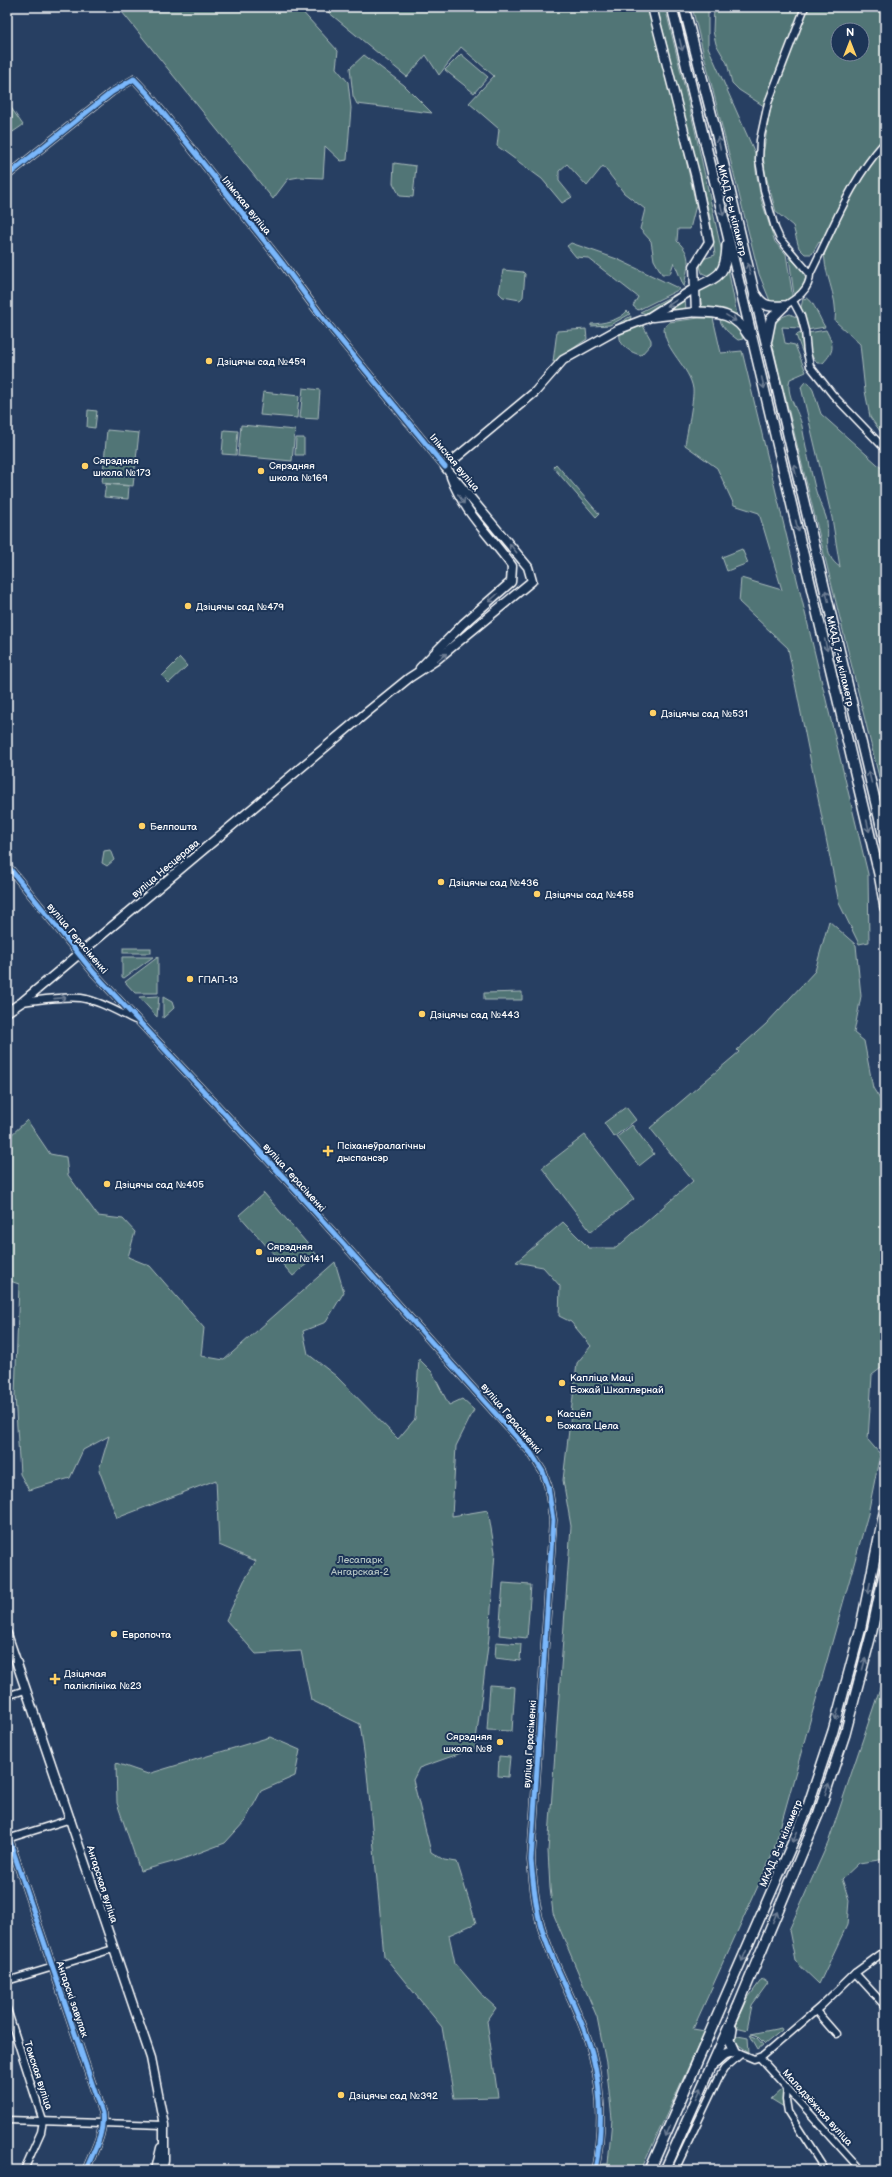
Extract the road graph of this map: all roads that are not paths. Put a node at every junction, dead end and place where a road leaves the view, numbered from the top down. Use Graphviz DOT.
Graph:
graph roads {
  1 [pos="652,7"];
  2 [pos="672,7"];
  3 [pos="684,7"];
  4 [pos="805,7"];
  5 [pos="885,142"];
  6 [pos="7,176"];
  7 [pos="727,232"];
  8 [pos="810,274"];
  9 [pos="695,288"];
  10 [pos="753,288"];
  11 [pos="793,301"];
  12 [pos="784,306"];
  13 [pos="696,312"];
  14 [pos="648,318"];
  15 [pos="754,346"];
  16 [pos="766,348"];
  17 [pos="783,418"];
  18 [pos="771,420"];
  19 [pos="885,449"];
  20 [pos="447,471"];
  21 [pos="486,514"];
  22 [pos="478,522"];
  23 [pos="510,582"];
  24 [pos="518,592"];
  25 [pos="463,624"];
  26 [pos="470,634"];
  27 [pos="409,678"];
  28 [pos="885,842"];
  29 [pos="7,865"];
  30 [pos="885,908"];
  31 [pos="78,955"];
  32 [pos="22,1002"];
  33 [pos="7,1012"];
  34 [pos="140,1022"];
  35 [pos="885,1508"];
  36 [pos="885,1568"];
  37 [pos="7,1634"];
  38 [pos="25,1690"];
  39 [pos="7,1696"];
  40 [pos="71,1819"];
  41 [pos="8,1837"];
  42 [pos="113,1949"];
  43 [pos="885,1951"];
  44 [pos="53,1967"];
  45 [pos="855,1973"];
  46 [pos="7,1981"];
  47 [pos="739,2004"];
  48 [pos="885,2006"];
  49 [pos="7,2009"];
  50 [pos="816,2011"];
  51 [pos="836,2034"];
  52 [pos="738,2053"];
  53 [pos="760,2058"];
  54 [pos="711,2067"];
  55 [pos="787,2087"];
  56 [pos="7,2120"];
  57 [pos="43,2121"];
  58 [pos="103,2122"];
  59 [pos="164,2125"];
  60 [pos="163,2143"];
  61 [pos="24,2170"];
  62 [pos="86,2170"];
  63 [pos="156,2170"];
  64 [pos="162,2170"];
  65 [pos="595,2170"];
  66 [pos="650,2170"];
  67 [pos="664,2170"];
  68 [pos="675,2170"];
  69 [pos="824,2170"];
  70 [pos="861,2170"];
  1 -- 9 [label="main road"];
  2 -- 7 [label="highway, МКАД, 6-ы кіламетр, one-way"];
  10 -- 3 [label="highway, МКАД, 6-ы кіламетр, one-way"];
  4 -- 8 [label="street"];
  5 -- 8 [label="street"];
  6 -- 20 [label="street, Ілімская вуліца"];
  7 -- 9 [label="highway"];
  7 -- 15 [label="highway, МКАД, 6-ы кіламетр"];
  8 -- 11 [label="street"];
  9 -- 13 [label="main road"];
  9 -- 14 [label="main road, one-way"];
  10 -- 12 [label="highway"];
  10 -- 16 [label="highway, МКАД, 6-ы кіламетр"];
  11 -- 12 [label="street"];
  11 -- 19 [label="street"];
  12 -- 16 [label="highway"];
  13 -- 14 [label="main road"];
  13 -- 15 [label="highway, one-way"];
  14 -- 20 [label="main road"];
  15 -- 18 [label="highway, МКАД, 6-ы кіламетр, one-way"];
  16 -- 17 [label="highway, МКАД, 6-ы кіламетр"];
  28 -- 17 [label="highway, МКАД, 7-ы кіламетр, one-way"];
  18 -- 30 [label="highway, МКАД, 7-ы кіламетр, one-way"];
  20 -- 21 [label="main road, Ілімская вуліца"];
  20 -- 22 [label="main road, one-way"];
  21 -- 22 [label="main road"];
  24 -- 21 [label="main road, Ілімская вуліца, one-way"];
  22 -- 23 [label="main road"];
  23 -- 24 [label="main road"];
  23 -- 25 [label="main road, one-way"];
  24 -- 26 [label="main road"];
  25 -- 26 [label="main road"];
  25 -- 27 [label="main road"];
  27 -- 26 [label="main road, one-way"];
  27 -- 31 [label="main road, вуліца Несцерава"];
  29 -- 31 [label="street, вуліца Герасіменкі"];
  31 -- 32 [label="main road, вуліца Несцерава"];
  31 -- 34 [label="street, вуліца Герасіменкі"];
  32 -- 33 [label="main road, вуліца Несцерава"];
  32 -- 34 [label="street, one-way"];
  34 -- 65 [label="street, вуліца Герасіменкі"];
  35 -- 66 [label="highway, МКАД, 8-ы кіламетр, one-way"];
  47 -- 36 [label="highway, one-way"];
  37 -- 38 [label="main road, Ангарская вуліца"];
  38 -- 39 [label="street"];
  38 -- 40 [label="main road, Ангарская вуліца"];
  40 -- 41 [label="street"];
  40 -- 42 [label="main road, Ангарская вуліца"];
  41 -- 44 [label="street, Ангарскі завулак"];
  42 -- 44 [label="street"];
  42 -- 59 [label="main road, Ангарская вуліца"];
  43 -- 45 [label="street"];
  44 -- 46 [label="street"];
  44 -- 58 [label="street, Ангарскі завулак"];
  45 -- 48 [label="street"];
  45 -- 50 [label="street"];
  47 -- 52 [label="highway"];
  47 -- 54 [label="highway"];
  49 -- 57 [label="street, Томская вуліца"];
  50 -- 51 [label="street"];
  50 -- 53 [label="street"];
  52 -- 53 [label="street"];
  52 -- 54 [label="highway"];
  52 -- 68 [label="street"];
  53 -- 55 [label="street, Маладзёжная вуліца"];
  67 -- 54 [label="highway, one-way"];
  55 -- 69 [label="street"];
  55 -- 70 [label="street, Маладзёжная вуліца"];
  56 -- 57 [label="street"];
  57 -- 58 [label="street"];
  57 -- 61 [label="street, Томская вуліца"];
  58 -- 59 [label="street"];
  58 -- 62 [label="street"];
  59 -- 60 [label="main road, Ангарская вуліца"];
  60 -- 63 [label="main road, Ангарская вуліца"];
  60 -- 64 [label="main road, Ангарская вуліца"];
}
